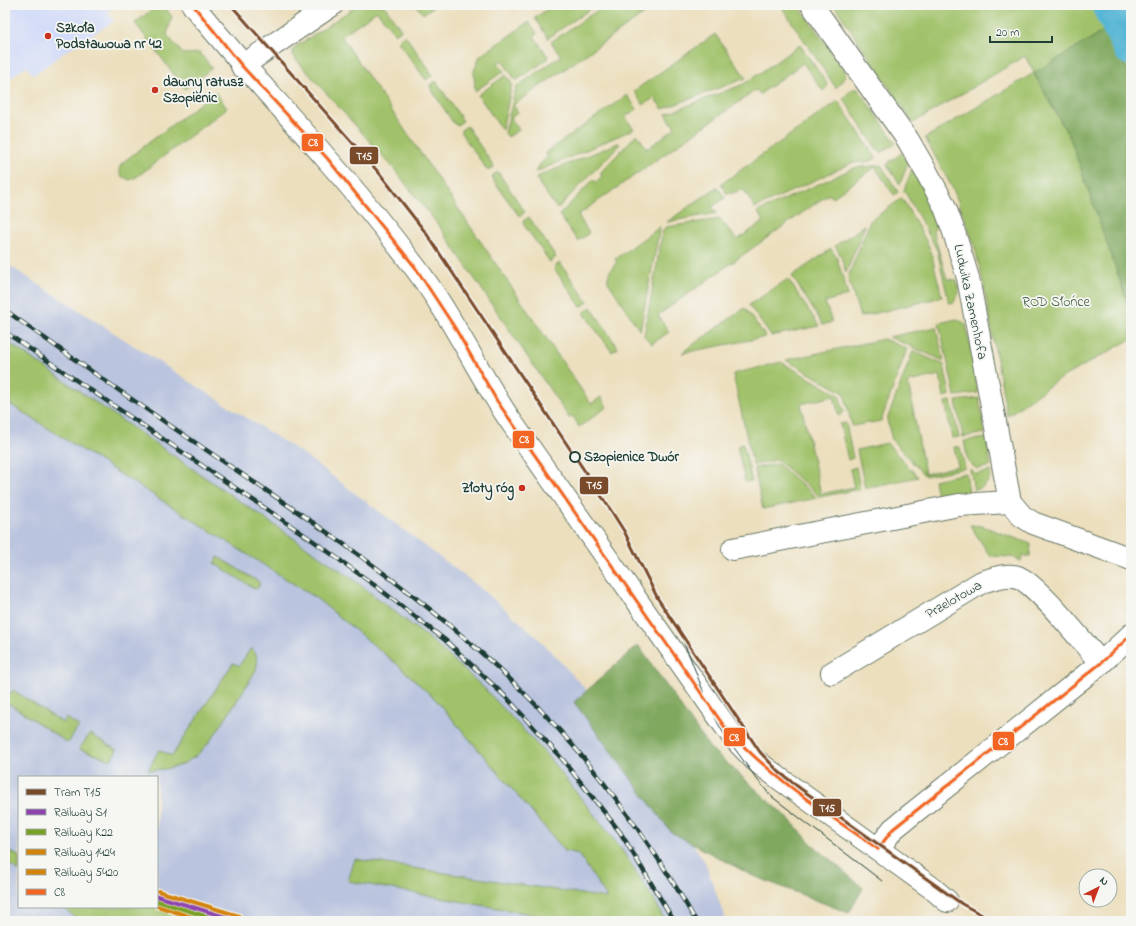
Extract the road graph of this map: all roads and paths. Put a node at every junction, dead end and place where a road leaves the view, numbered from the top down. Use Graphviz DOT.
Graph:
graph roads {
  1 [pos="193,5"];
  2 [pos="332,5"];
  3 [pos="812,5"];
  4 [pos="242,66"];
  5 [pos="1010,502"];
  6 [pos="733,549"];
  7 [pos="1131,559"];
  8 [pos="1131,635"];
  9 [pos="1101,663"];
  10 [pos="832,673"];
  11 [pos="878,850"];
  12 [pos="947,901"];
  1 -- 4 [label="street"];
  2 -- 4 [label="street"];
  3 -- 5 [label="street, Ludwika Zamenhofa"];
  4 -- 11 [label="street"];
  5 -- 6 [label="street"];
  5 -- 7 [label="street"];
  8 -- 9 [label="street"];
  9 -- 10 [label="street, Przelotowa"];
  9 -- 11 [label="street"];
  11 -- 12 [label="street"];
}
